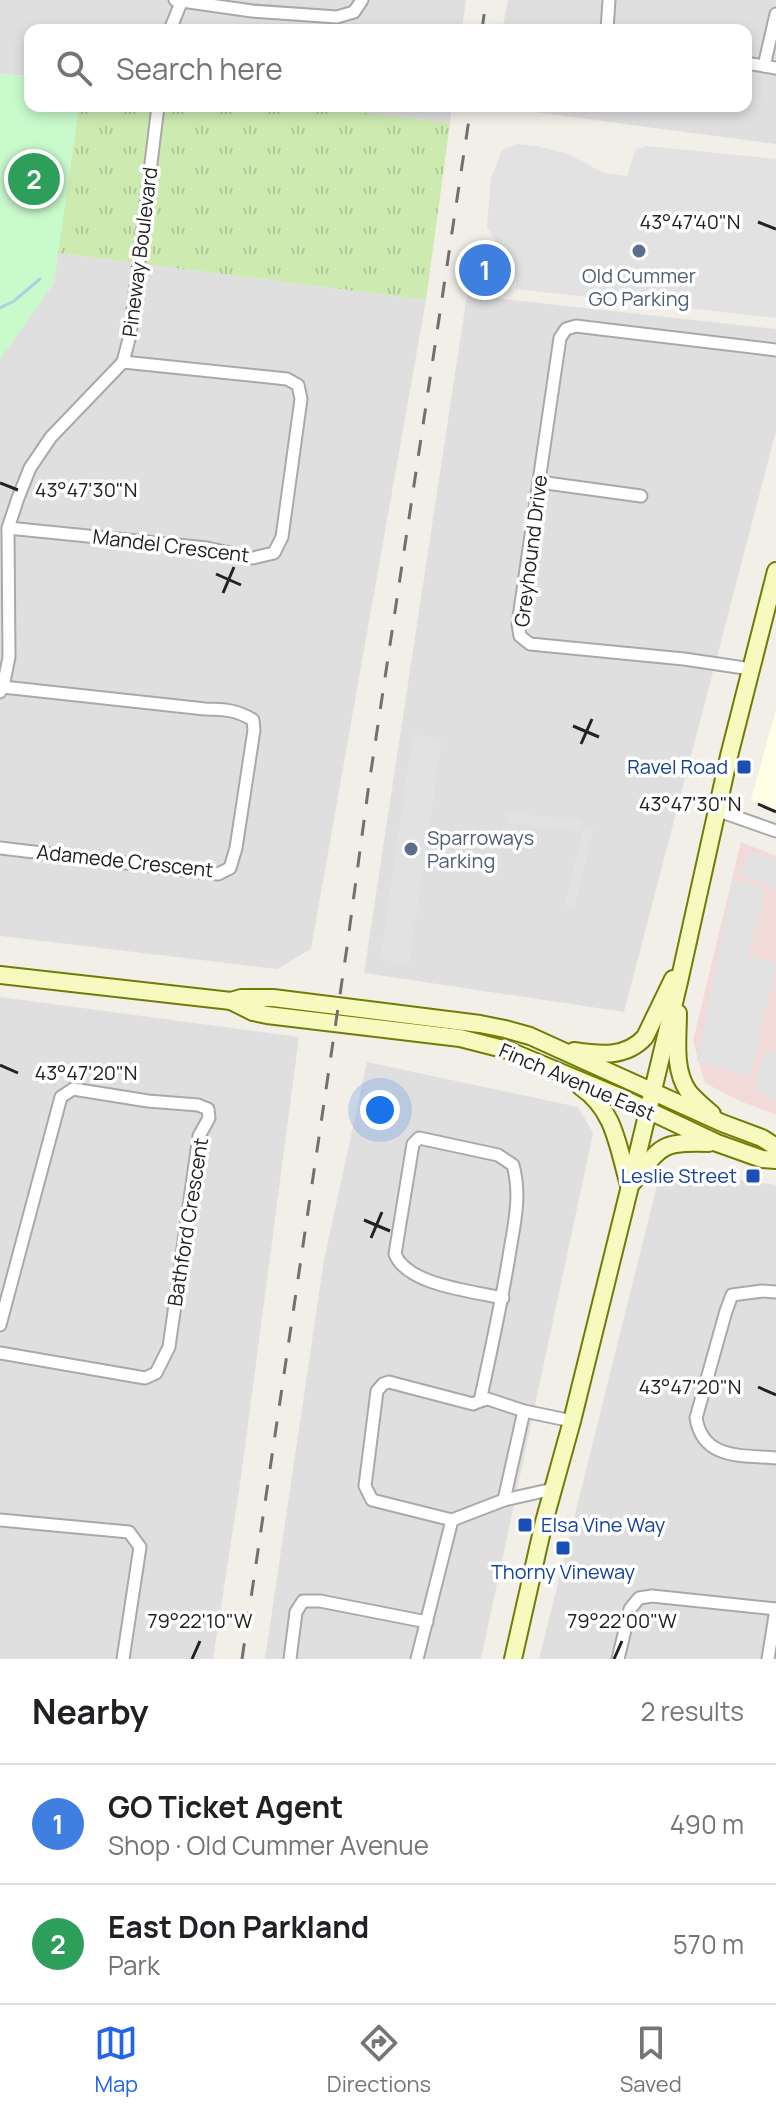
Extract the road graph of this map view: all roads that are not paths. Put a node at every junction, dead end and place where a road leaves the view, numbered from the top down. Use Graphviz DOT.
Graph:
graph roads {
  1 [pos="175,0"];
  2 [pos="182,0"];
  3 [pos="362,0"];
  4 [pos="609,0"];
  5 [pos="776,14"];
  6 [pos="172,24"];
  7 [pos="607,24"];
  8 [pos="770,67"];
  9 [pos="157,112"];
  10 [pos="776,350"];
  11 [pos="123,362"];
  12 [pos="539,482"];
  13 [pos="641,496"];
  14 [pos="8,528"];
  15 [pos="776,571"];
  16 [pos="751,669"];
  17 [pos="2,690"];
  18 [pos="716,810"];
  19 [pos="776,831"];
  20 [pos="0,848"];
  21 [pos="684,957"];
  22 [pos="0,975"];
  23 [pos="679,982"];
  24 [pos="231,1001"];
  25 [pos="551,1046"];
  26 [pos="555,1069"];
  27 [pos="652,1092"];
  28 [pos="648,1110"];
  29 [pos="722,1123"];
  30 [pos="717,1143"];
  31 [pos="776,1147"];
  32 [pos="776,1160"];
  33 [pos="630,1186"];
  34 [pos="776,1292"];
  35 [pos="503,1298"];
  36 [pos="0,1325"];
  37 [pos="0,1353"];
  38 [pos="480,1401"];
  39 [pos="524,1411"];
  40 [pos="572,1421"];
  41 [pos="776,1458"];
  42 [pos="553,1489"];
  43 [pos="504,1500"];
  44 [pos="0,1520"];
  45 [pos="452,1520"];
  46 [pos="776,1609"];
  47 [pos="427,1622"];
  48 [pos="123,1659"];
  49 [pos="290,1659"];
  50 [pos="417,1659"];
  51 [pos="513,1659"];
  52 [pos="618,1659"];
  53 [pos="768,1659"];
  1 -- 2 [label="street"];
  2 -- 3 [label="street"];
  2 -- 6 [label="street"];
  4 -- 7 [label="street"];
  5 -- 8 [label="street"];
  9 -- 11 [label="street, Pineway Boulevard"];
  10 -- 12 [label="street, Greyhound Drive"];
  11 -- 14 [label="street, Pineway Boulevard"];
  11 -- 14 [label="street, Mandel Crescent"];
  12 -- 13 [label="street"];
  12 -- 16 [label="street, Greyhound Drive"];
  14 -- 17 [label="street, Pineway Boulevard"];
  15 -- 16 [label="main road"];
  16 -- 18 [label="main road"];
  17 -- 20 [label="street, Adamede Crescent"];
  18 -- 19 [label="street"];
  18 -- 21 [label="main road"];
  21 -- 23 [label="main road"];
  21 -- 25 [label="main road"];
  22 -- 24 [label="main road, Finch Avenue East"];
  23 -- 27 [label="main road"];
  23 -- 29 [label="main road"];
  24 -- 25 [label="main road, Finch Avenue East"];
  24 -- 26 [label="main road, Finch Avenue East"];
  25 -- 27 [label="main road, Finch Avenue East"];
  26 -- 28 [label="main road, Finch Avenue East"];
  26 -- 33 [label="main road"];
  27 -- 28 [label="main road"];
  27 -- 29 [label="main road, Finch Avenue East"];
  28 -- 30 [label="main road, Finch Avenue East"];
  28 -- 33 [label="main road"];
  29 -- 31 [label="main road, Finch Avenue East"];
  30 -- 32 [label="main road, Finch Avenue East"];
  30 -- 33 [label="main road"];
  33 -- 40 [label="main road"];
  34 -- 41 [label="street"];
  35 -- 35 [label="street"];
  35 -- 38 [label="street"];
  36 -- 37 [label="street, Bathford Crescent"];
  38 -- 39 [label="street"];
  38 -- 45 [label="street"];
  39 -- 40 [label="street"];
  39 -- 43 [label="street"];
  40 -- 42 [label="main road"];
  42 -- 43 [label="street"];
  42 -- 51 [label="main road"];
  43 -- 45 [label="street"];
  44 -- 48 [label="street"];
  45 -- 47 [label="street"];
  46 -- 52 [label="street"];
  46 -- 53 [label="street"];
  47 -- 49 [label="street"];
  47 -- 50 [label="street"];
}
